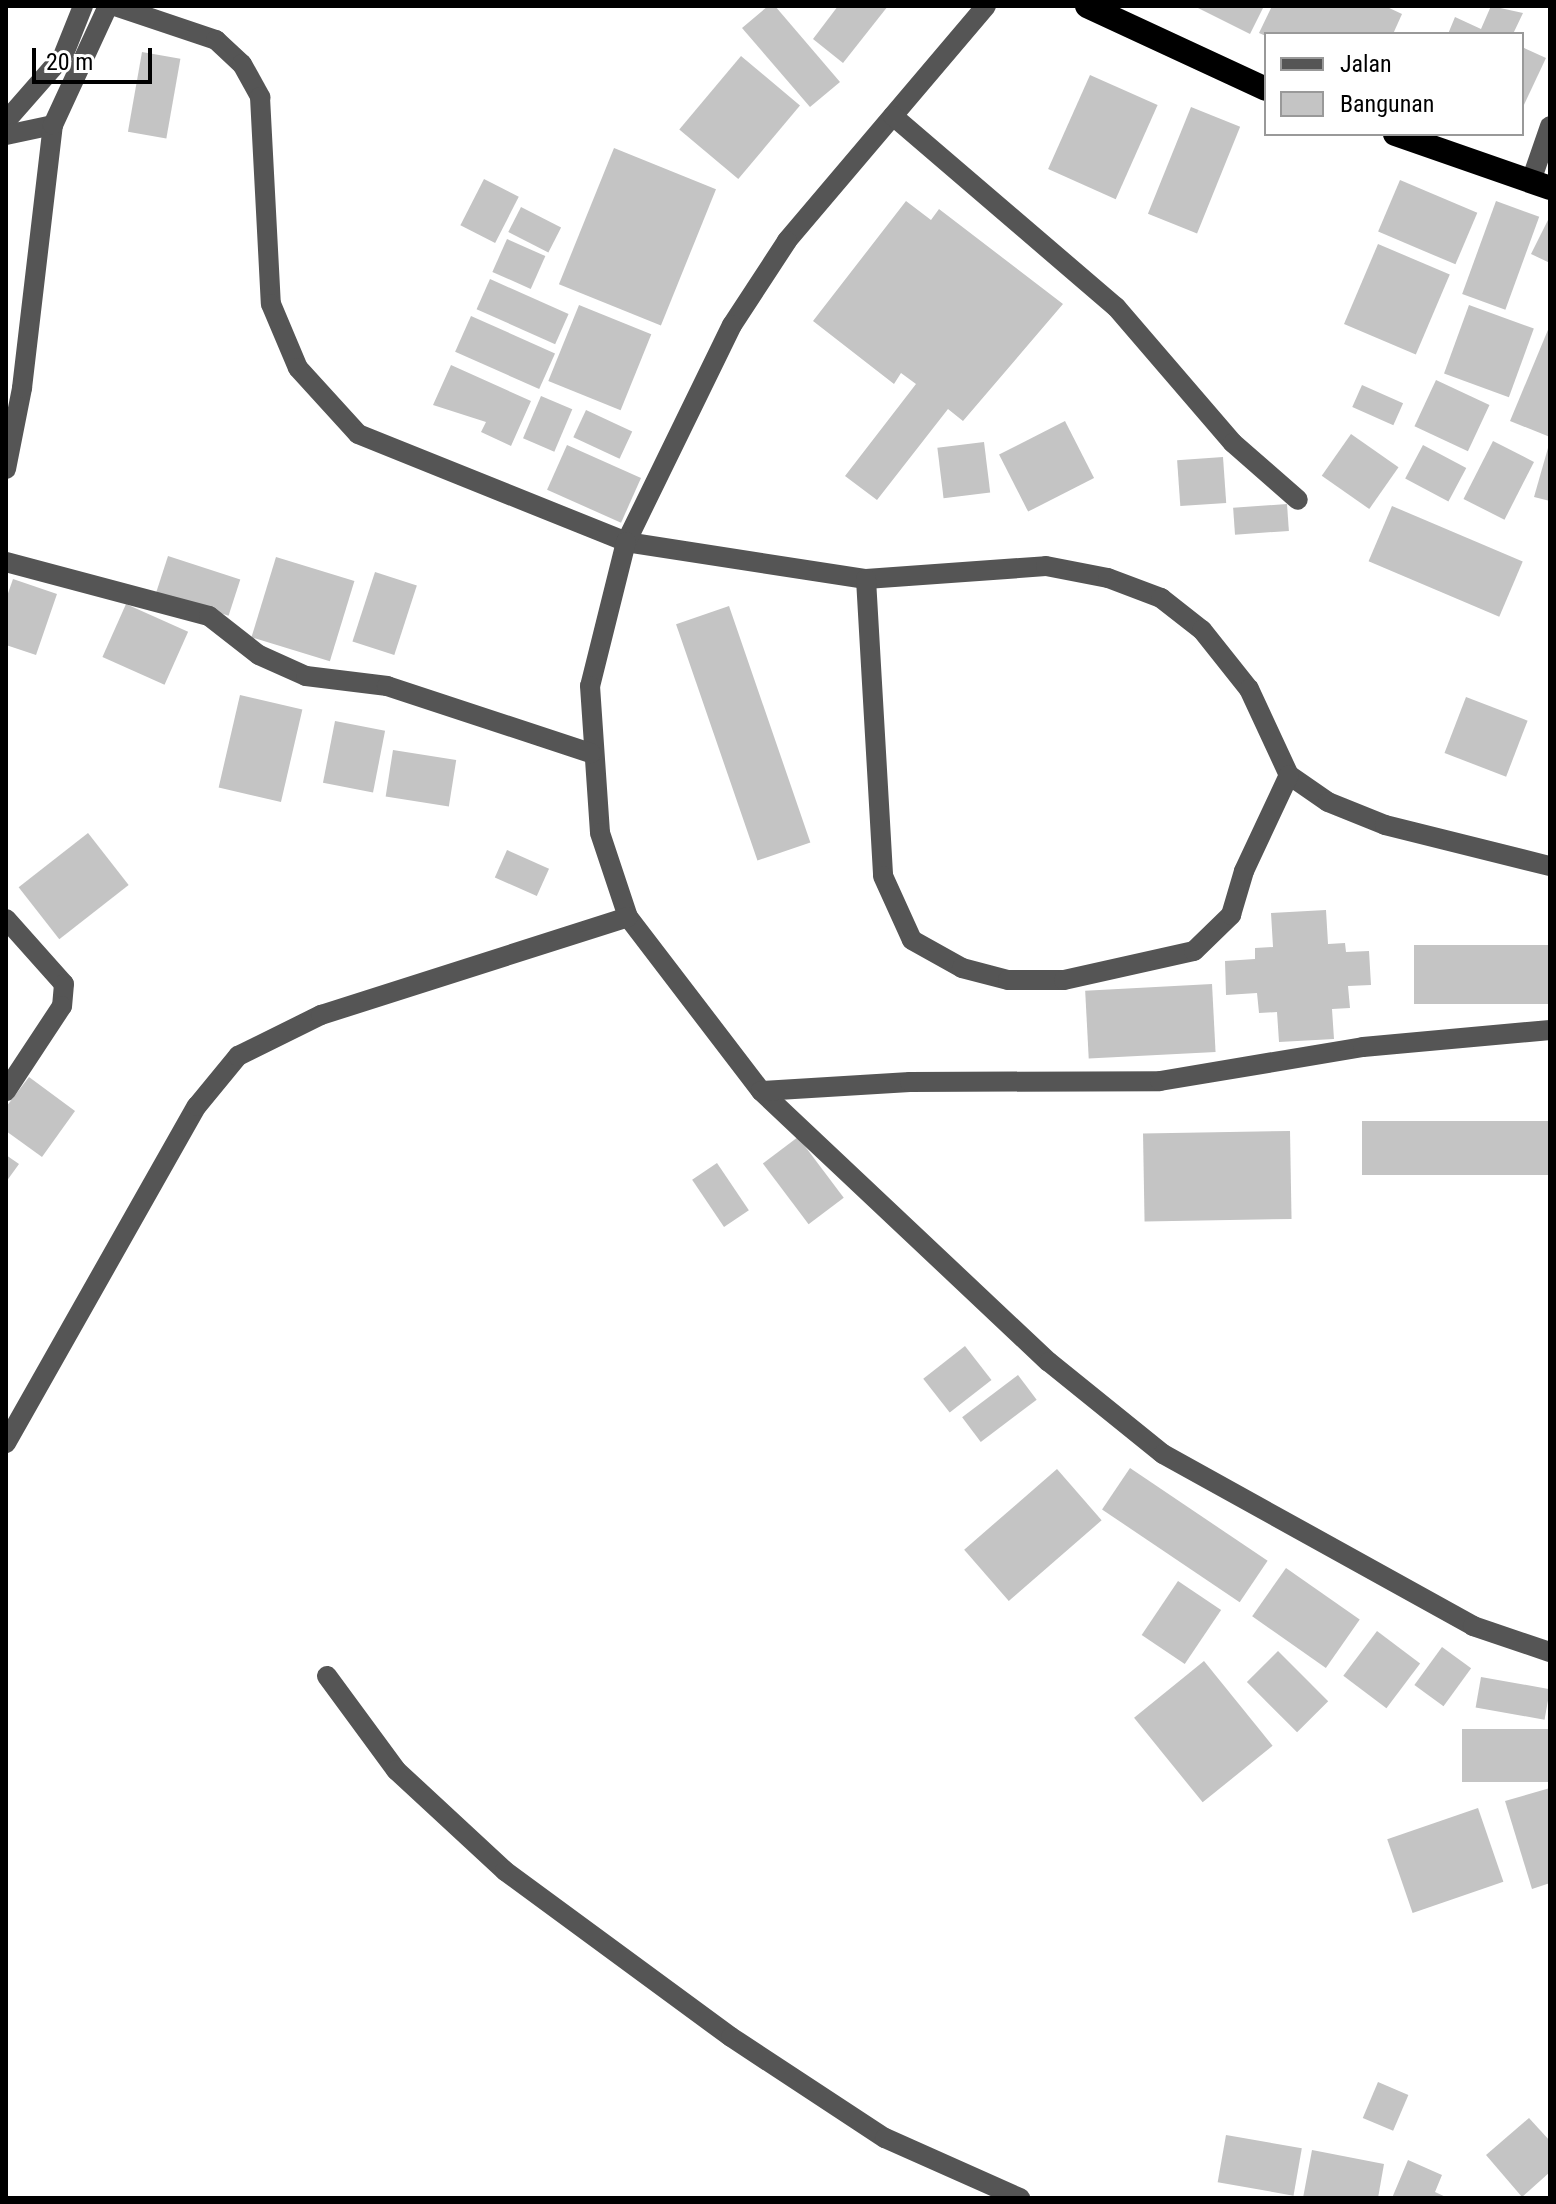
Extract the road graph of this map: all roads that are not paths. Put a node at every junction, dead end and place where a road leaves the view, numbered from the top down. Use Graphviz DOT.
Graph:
graph roads {
  1 [pos="83,6"];
  2 [pos="108,6"];
  3 [pos="115,6"];
  4 [pos="986,6"];
  5 [pos="1087,6"];
  6 [pos="1264,88"];
  7 [pos="35,92"];
  8 [pos="893,116"];
  9 [pos="6,121"];
  10 [pos="53,125"];
  11 [pos="1550,126"];
  12 [pos="6,135"];
  13 [pos="1401,136"];
  14 [pos="1541,185"];
  15 [pos="6,469"];
  16 [pos="1298,500"];
  17 [pos="626,542"];
  18 [pos="6,562"];
  19 [pos="866,579"];
  20 [pos="591,753"];
  21 [pos="1289,775"];
  22 [pos="1550,866"];
  23 [pos="628,917"];
  24 [pos="6,919"];
  25 [pos="1550,1030"];
  26 [pos="6,1091"];
  27 [pos="761,1091"];
  28 [pos="6,1443"];
  29 [pos="1550,1652"];
  30 [pos="327,1676"];
  31 [pos="1020,2198"];
  1 -- 7 [label="street"];
  2 -- 10 [label="street"];
  3 -- 17 [label="street"];
  4 -- 8 [label="street"];
  5 -- 6 [label="highway"];
  7 -- 9 [label="street"];
  7 -- 10 [label="street"];
  8 -- 16 [label="street"];
  8 -- 17 [label="street"];
  10 -- 12 [label="street"];
  10 -- 15 [label="street"];
  11 -- 14 [label="street"];
  13 -- 14 [label="highway"];
  17 -- 19 [label="street"];
  17 -- 20 [label="street"];
  18 -- 20 [label="street"];
  19 -- 21 [label="street"];
  19 -- 21 [label="street"];
  20 -- 23 [label="street"];
  21 -- 22 [label="street"];
  23 -- 27 [label="street"];
  23 -- 28 [label="street"];
  24 -- 26 [label="street"];
  25 -- 27 [label="street"];
  27 -- 29 [label="street"];
  30 -- 31 [label="street"];
}
